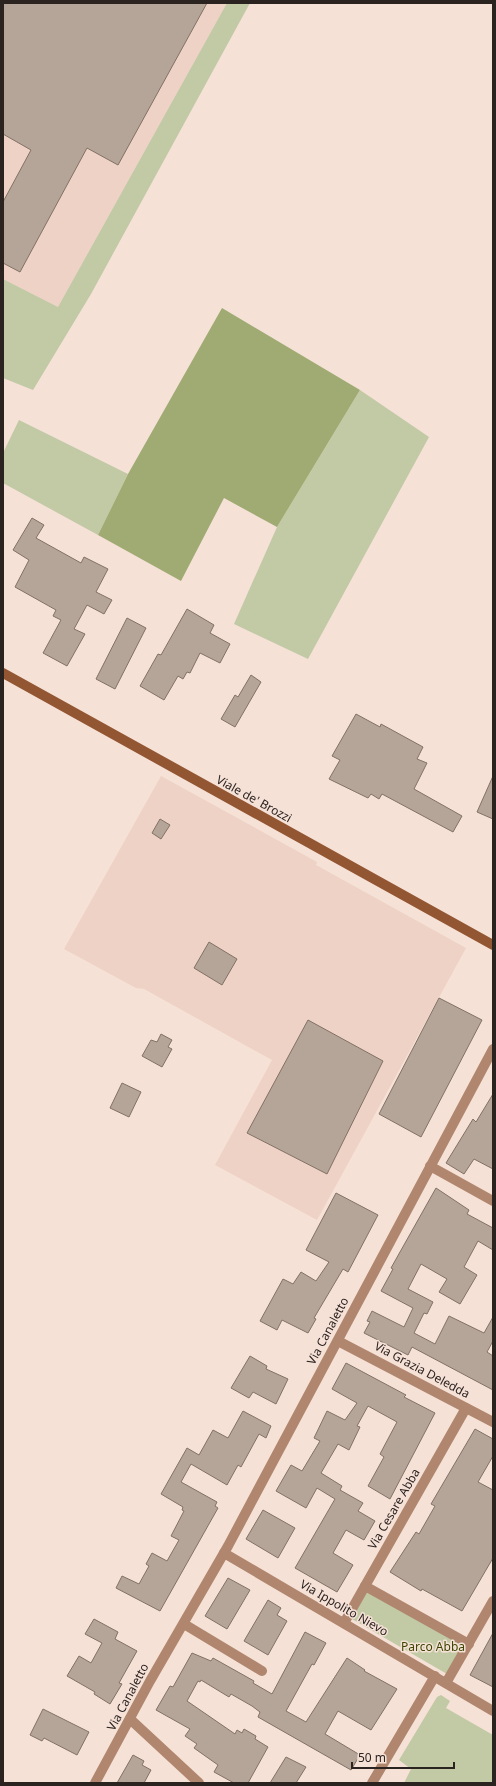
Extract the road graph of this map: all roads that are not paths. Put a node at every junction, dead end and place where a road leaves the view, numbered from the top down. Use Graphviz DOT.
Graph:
graph roads {
  1 [pos="3,673"];
  2 [pos="493,945"];
  3 [pos="493,1049"];
  4 [pos="430,1166"];
  5 [pos="493,1201"];
  6 [pos="338,1340"];
  7 [pos="466,1408"];
  8 [pos="493,1422"];
  9 [pos="224,1553"];
  10 [pos="365,1586"];
  11 [pos="493,1601"];
  12 [pos="344,1623"];
  13 [pos="184,1624"];
  14 [pos="469,1644"];
  15 [pos="262,1671"];
  16 [pos="435,1676"];
  17 [pos="446,1683"];
  18 [pos="493,1711"];
  19 [pos="130,1718"];
  20 [pos="95,1783"];
  21 [pos="199,1783"];
  22 [pos="372,1783"];
  1 -- 2 [label="street, Viale de' Brozzi"];
  3 -- 4 [label="street, Via Canaletto"];
  4 -- 5 [label="street"];
  4 -- 6 [label="street, Via Canaletto"];
  6 -- 7 [label="street, Via Grazia Deledda"];
  6 -- 9 [label="street, Via Canaletto"];
  7 -- 8 [label="street, Via Grazia Deledda"];
  7 -- 10 [label="street, Via Cesare Abba"];
  9 -- 12 [label="street, Via Ippolito Nievo"];
  9 -- 13 [label="street, Via Canaletto"];
  10 -- 12 [label="street, Via Cesare Abba"];
  10 -- 14 [label="street"];
  11 -- 14 [label="street"];
  12 -- 16 [label="street, Via Ippolito Nievo"];
  13 -- 15 [label="street"];
  13 -- 19 [label="street, Via Canaletto"];
  14 -- 17 [label="street"];
  16 -- 17 [label="street, Via Ippolito Nievo"];
  16 -- 22 [label="street"];
  17 -- 18 [label="street, Via Ippolito Nievo"];
  19 -- 20 [label="street, Via Canaletto"];
  19 -- 21 [label="street"];
}
